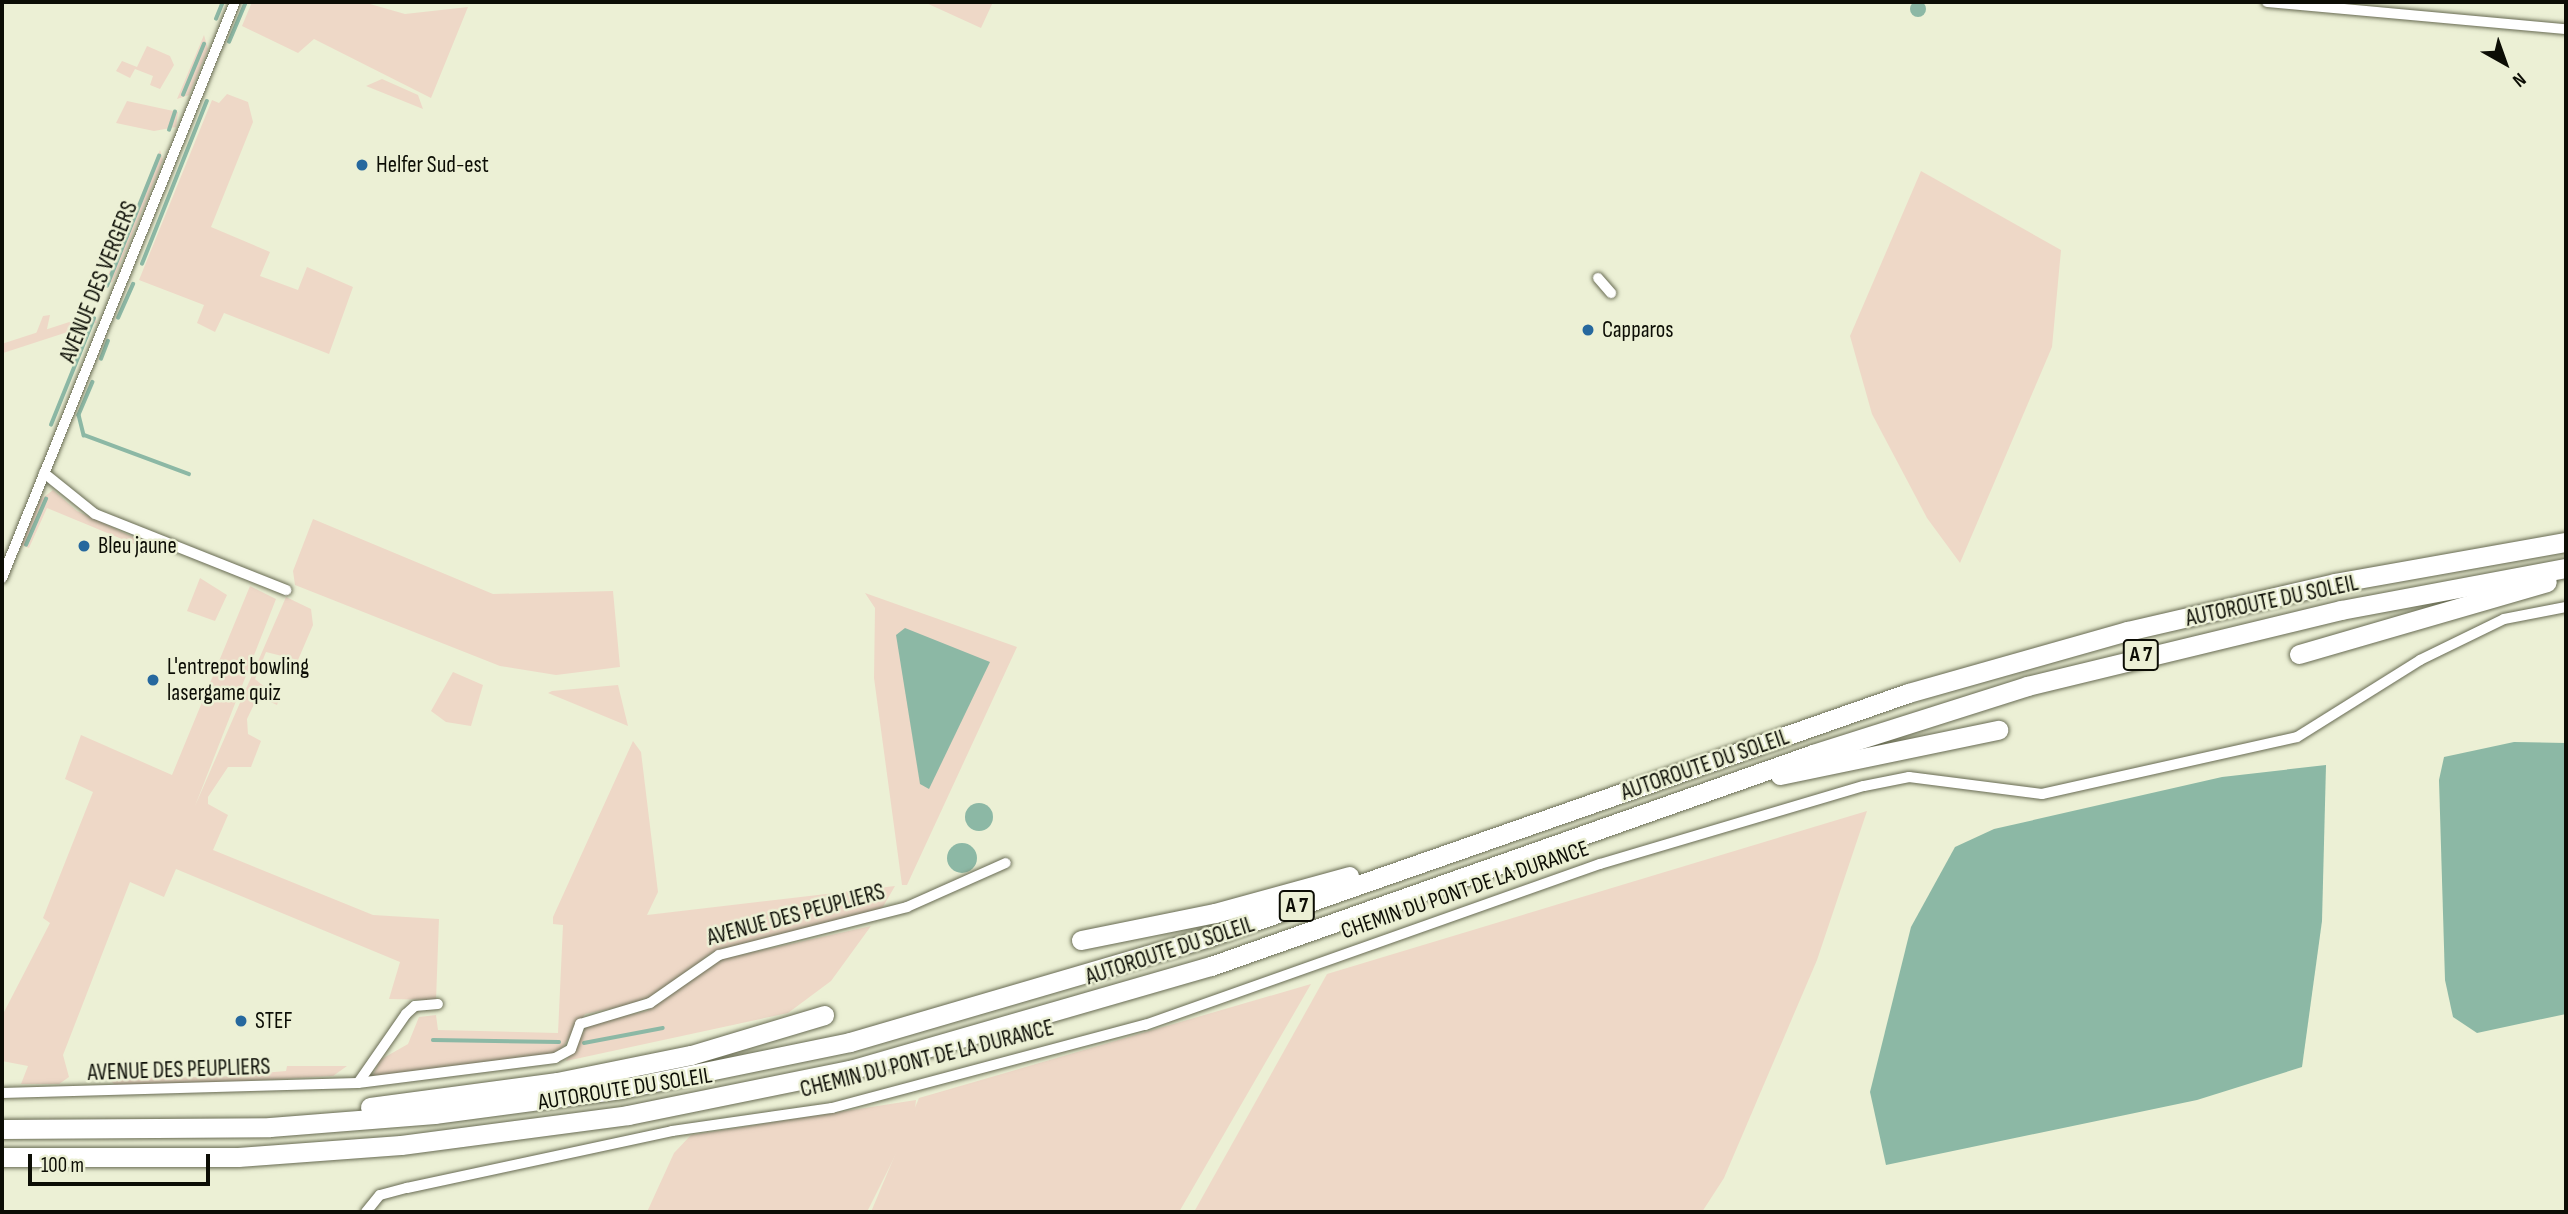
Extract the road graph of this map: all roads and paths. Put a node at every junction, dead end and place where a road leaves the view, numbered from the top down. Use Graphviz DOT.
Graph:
graph roads {
  1 [pos="235,2"];
  2 [pos="2267,2"];
  3 [pos="2566,29"];
  4 [pos="1598,278"];
  5 [pos="1611,293"];
  6 [pos="44,473"];
  7 [pos="2566,542"];
  8 [pos="2566,568"];
  9 [pos="2566,576"];
  10 [pos="2,578"];
  11 [pos="286,590"];
  12 [pos="2566,607"];
  13 [pos="2299,654"];
  14 [pos="1997,730"];
  15 [pos="1727,783"];
  16 [pos="1462,848"];
  17 [pos="1006,863"];
  18 [pos="1081,940"];
  19 [pos="438,1004"];
  20 [pos="824,1015"];
  21 [pos="358,1083"];
  22 [pos="2,1093"];
  23 [pos="270,1127"];
  24 [pos="2,1129"];
  25 [pos="2,1157"];
  26 [pos="366,1212"];
  1 -- 6 [label="street, AVENUE DES VERGERS"];
  2 -- 3 [label="street"];
  4 -- 5 [label="street"];
  6 -- 10 [label="street, AVENUE DES VERGERS"];
  6 -- 11 [label="street"];
  7 -- 16 [label="highway, AUTOROUTE DU SOLEIL / A 7"];
  8 -- 15 [label="highway, AUTOROUTE DU SOLEIL / A 7"];
  9 -- 13 [label="highway"];
  12 -- 26 [label="street, CHEMIN DU PONT DE LA DURANCE"];
  14 -- 15 [label="highway"];
  15 -- 25 [label="highway, AUTOROUTE DU SOLEIL / A 7"];
  16 -- 18 [label="highway"];
  16 -- 23 [label="highway, AUTOROUTE DU SOLEIL / A 7"];
  17 -- 21 [label="street, AVENUE DES PEUPLIERS"];
  19 -- 21 [label="street"];
  20 -- 23 [label="highway"];
  21 -- 22 [label="street, AVENUE DES PEUPLIERS"];
  23 -- 24 [label="highway, AUTOROUTE DU SOLEIL / A 7"];
}
